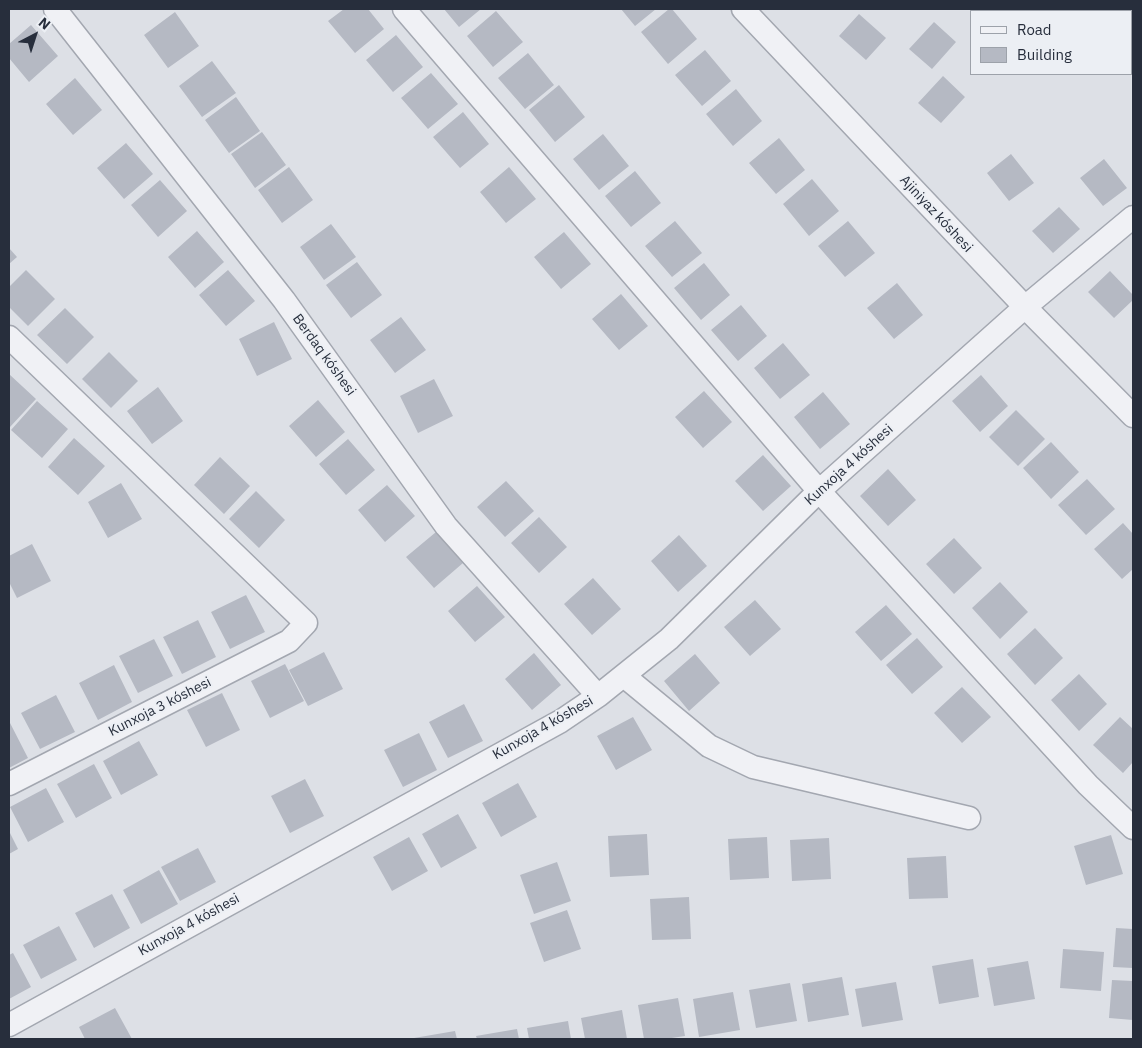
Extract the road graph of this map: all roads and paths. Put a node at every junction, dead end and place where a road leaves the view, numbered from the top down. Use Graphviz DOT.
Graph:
graph roads {
  1 [pos="55,9"];
  2 [pos="404,9"];
  3 [pos="742,9"];
  4 [pos="1133,217"];
  5 [pos="1024,307"];
  6 [pos="9,337"];
  7 [pos="1133,416"];
  8 [pos="819,491"];
  9 [pos="624,676"];
  10 [pos="598,696"];
  11 [pos="9,784"];
  12 [pos="969,818"];
  13 [pos="1133,828"];
  14 [pos="9,1025"];
  1 -- 10 [label="street, Berdaq kóshesi"];
  2 -- 8 [label="street"];
  3 -- 5 [label="street, Ajiniyaz kóshesi"];
  4 -- 5 [label="street, Kunxoja 4 kóshesi"];
  5 -- 7 [label="street, Ajiniyaz kóshesi"];
  5 -- 8 [label="street, Kunxoja 4 kóshesi"];
  6 -- 11 [label="street, Kunxoja 3 kóshesi"];
  8 -- 9 [label="street, Kunxoja 4 kóshesi"];
  8 -- 13 [label="street"];
  9 -- 10 [label="street, Kunxoja 4 kóshesi"];
  9 -- 12 [label="street"];
  10 -- 14 [label="street, Kunxoja 4 kóshesi"];
}
